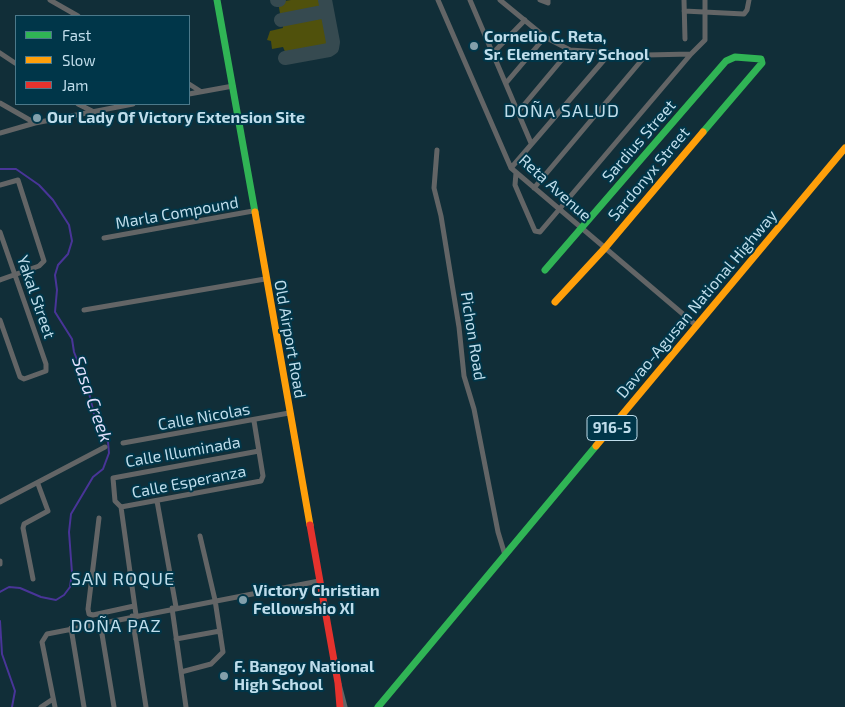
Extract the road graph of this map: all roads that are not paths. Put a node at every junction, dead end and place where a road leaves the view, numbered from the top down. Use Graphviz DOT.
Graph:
graph roads {
  1 [pos="50,0"];
  2 [pos="218,0"];
  3 [pos="438,0"];
  4 [pos="470,0"];
  5 [pos="500,0"];
  6 [pos="540,0"];
  7 [pos="548,0"];
  8 [pos="684,0"];
  9 [pos="705,0"];
  10 [pos="749,0"];
  11 [pos="684,11"];
  12 [pos="705,13"];
  13 [pos="76,15"];
  14 [pos="524,20"];
  15 [pos="545,37"];
  16 [pos="685,39"];
  17 [pos="570,50"];
  18 [pos="0,53"];
  19 [pos="610,53"];
  20 [pos="492,54"];
  21 [pos="691,54"];
  22 [pos="646,55"];
  23 [pos="15,61"];
  24 [pos="762,63"];
  25 [pos="506,83"];
  26 [pos="190,85"];
  27 [pos="233,86"];
  28 [pos="200,92"];
  29 [pos="190,94"];
  30 [pos="0,103"];
  31 [pos="80,105"];
  32 [pos="118,105"];
  33 [pos="92,111"];
  34 [pos="518,112"];
  35 [pos="35,123"];
  36 [pos="0,133"];
  37 [pos="531,143"];
  38 [pos="437,150"];
  39 [pos="844,150"];
  40 [pos="511,168"];
  41 [pos="516,173"];
  42 [pos="0,184"];
  43 [pos="534,188"];
  44 [pos="253,211"];
  45 [pos="559,211"];
  46 [pos="581,229"];
  47 [pos="0,232"];
  48 [pos="104,238"];
  49 [pos="605,248"];
  50 [pos="545,270"];
  51 [pos="15,275"];
  52 [pos="265,279"];
  53 [pos="0,280"];
  54 [pos="555,302"];
  55 [pos="84,310"];
  56 [pos="0,320"];
  57 [pos="697,326"];
  58 [pos="289,413"];
  59 [pos="254,421"];
  60 [pos="123,443"];
  61 [pos="105,447"];
  62 [pos="259,451"];
  63 [pos="38,484"];
  64 [pos="157,500"];
  65 [pos="0,502"];
  66 [pos="121,508"];
  67 [pos="99,518"];
  68 [pos="200,536"];
  69 [pos="505,555"];
  70 [pos="34,579"];
  71 [pos="318,581"];
  72 [pos="215,600"];
  73 [pos="134,606"];
  74 [pos="174,608"];
  75 [pos="134,616"];
  76 [pos="100,622"];
  77 [pos="71,628"];
  78 [pos="220,631"];
  79 [pos="176,639"];
  80 [pos="181,672"];
  81 [pos="338,683"];
  82 [pos="53,699"];
  83 [pos="41,707"];
  84 [pos="55,707"];
  85 [pos="84,707"];
  86 [pos="112,707"];
  87 [pos="146,707"];
  88 [pos="186,707"];
  89 [pos="340,707"];
  90 [pos="346,707"];
  91 [pos="378,707"];
  1 -- 13 [label="street"];
  2 -- 27 [label="street, Old Airport Road"];
  3 -- 40 [label="street, Reta Avenue"];
  4 -- 20 [label="street"];
  5 -- 14 [label="street"];
  6 -- 7 [label="street"];
  8 -- 11 [label="street"];
  9 -- 12 [label="street"];
  10 -- 12 [label="street"];
  11 -- 12 [label="street"];
  11 -- 16 [label="street"];
  12 -- 21 [label="street"];
  14 -- 15 [label="street"];
  14 -- 20 [label="street"];
  15 -- 17 [label="street"];
  15 -- 25 [label="street"];
  17 -- 19 [label="street"];
  17 -- 34 [label="street"];
  18 -- 23 [label="street"];
  19 -- 22 [label="street"];
  19 -- 37 [label="street"];
  20 -- 25 [label="street"];
  21 -- 22 [label="street"];
  21 -- 45 [label="street"];
  22 -- 43 [label="street"];
  24 -- 46 [label="street, Sardius Street"];
  24 -- 49 [label="street, Sardonyx Street"];
  25 -- 34 [label="street"];
  26 -- 28 [label="street"];
  27 -- 28 [label="street"];
  27 -- 44 [label="street, Old Airport Road"];
  28 -- 29 [label="street"];
  30 -- 35 [label="street"];
  31 -- 33 [label="street"];
  32 -- 33 [label="street"];
  33 -- 35 [label="street"];
  34 -- 37 [label="street"];
  35 -- 36 [label="street"];
  37 -- 40 [label="street"];
  38 -- 69 [label="street, Pichon Road"];
  39 -- 57 [label="street, Davao-Agusan National Highway / 916-5"];
  40 -- 41 [label="street, Reta Avenue"];
  41 -- 43 [label="street, Reta Avenue"];
  41 -- 45 [label="street"];
  42 -- 51 [label="street"];
  43 -- 45 [label="street, Reta Avenue"];
  44 -- 48 [label="street, Marla Compound"];
  44 -- 52 [label="street, Old Airport Road"];
  45 -- 46 [label="street, Reta Avenue"];
  46 -- 49 [label="street, Reta Avenue"];
  46 -- 50 [label="street, Sardius Street"];
  47 -- 51 [label="street, Yakal Street"];
  49 -- 54 [label="street, Sardonyx Street"];
  49 -- 57 [label="street, Reta Avenue"];
  51 -- 53 [label="street"];
  51 -- 56 [label="street, Yakal Street"];
  52 -- 55 [label="street"];
  52 -- 58 [label="street, Old Airport Road"];
  57 -- 69 [label="street, Davao-Agusan National Highway / 916-5"];
  58 -- 59 [label="street, Calle Nicolas"];
  58 -- 71 [label="street, Old Airport Road"];
  59 -- 60 [label="street, Calle Nicolas"];
  59 -- 62 [label="street"];
  61 -- 63 [label="street"];
  62 -- 64 [label="street, Calle Esperanza"];
  62 -- 66 [label="street, Calle Illuminada"];
  63 -- 65 [label="street"];
  63 -- 70 [label="street"];
  64 -- 66 [label="street, Calle Esperanza"];
  64 -- 74 [label="street"];
  66 -- 73 [label="street"];
  67 -- 73 [label="street"];
  68 -- 72 [label="street"];
  69 -- 91 [label="street, Davao-Agusan National Highway / 916-5"];
  71 -- 72 [label="street"];
  71 -- 81 [label="street, Old Airport Road"];
  72 -- 74 [label="street"];
  72 -- 78 [label="street"];
  73 -- 75 [label="street"];
  74 -- 75 [label="street"];
  74 -- 79 [label="street"];
  75 -- 76 [label="street"];
  75 -- 87 [label="street"];
  76 -- 77 [label="street"];
  76 -- 86 [label="street"];
  77 -- 82 [label="street"];
  77 -- 85 [label="street"];
  78 -- 79 [label="street"];
  78 -- 80 [label="street"];
  79 -- 80 [label="street"];
  80 -- 88 [label="street"];
  81 -- 89 [label="street, Old Airport Road"];
  81 -- 90 [label="street, Old Airport Road"];
  82 -- 83 [label="street"];
  82 -- 84 [label="street"];
}
